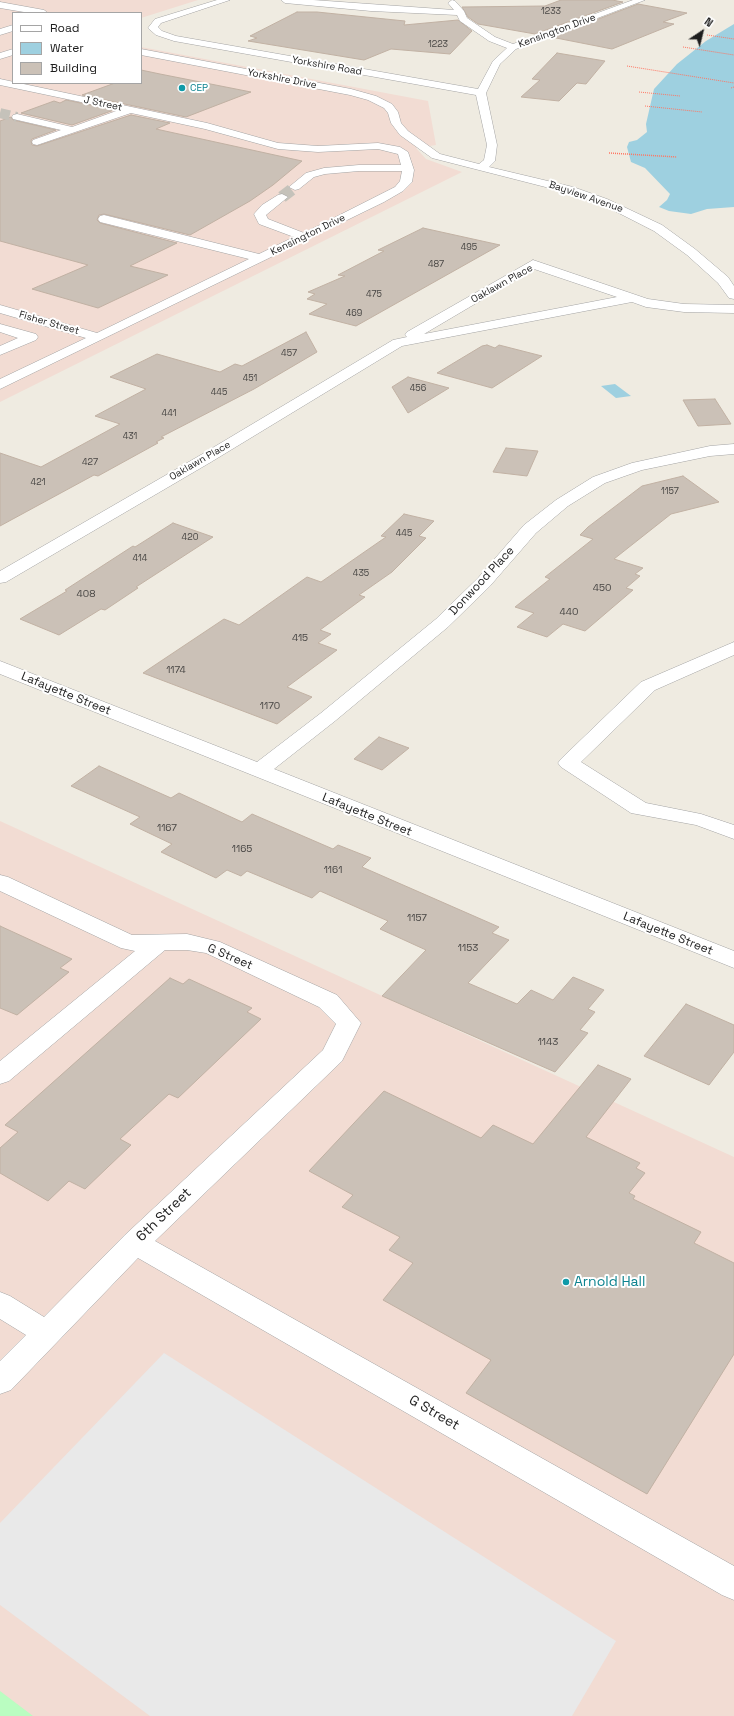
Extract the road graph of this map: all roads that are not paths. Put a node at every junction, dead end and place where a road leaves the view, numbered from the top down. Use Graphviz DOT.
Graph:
graph roads {
  1 [pos="226,0"];
  2 [pos="285,0"];
  3 [pos="451,0"];
  4 [pos="641,0"];
  5 [pos="0,5"];
  6 [pos="38,12"];
  7 [pos="461,13"];
  8 [pos="12,28"];
  9 [pos="0,32"];
  10 [pos="513,47"];
  11 [pos="142,52"];
  12 [pos="12,53"];
  13 [pos="2,60"];
  14 [pos="2,84"];
  15 [pos="481,93"];
  16 [pos="131,110"];
  17 [pos="17,117"];
  18 [pos="73,130"];
  19 [pos="404,134"];
  20 [pos="37,142"];
  21 [pos="407,168"];
  22 [pos="481,168"];
  23 [pos="295,187"];
  24 [pos="282,197"];
  25 [pos="104,219"];
  26 [pos="304,237"];
  27 [pos="262,258"];
  28 [pos="734,295"];
  29 [pos="634,298"];
  30 [pos="0,309"];
  31 [pos="734,309"];
  32 [pos="0,328"];
  33 [pos="97,337"];
  34 [pos="398,343"];
  35 [pos="0,351"];
  36 [pos="0,385"];
  37 [pos="734,449"];
  38 [pos="0,578"];
  39 [pos="734,648"];
  40 [pos="0,667"];
  41 [pos="258,771"];
  42 [pos="734,832"];
  43 [pos="0,882"];
  44 [pos="160,942"];
  45 [pos="734,960"];
  46 [pos="333,1054"];
  47 [pos="0,1075"];
  48 [pos="135,1243"];
  49 [pos="0,1304"];
  50 [pos="47,1334"];
  51 [pos="0,1382"];
  52 [pos="734,1584"];
  1 -- 15 [label="street, Yorkshire Road"];
  2 -- 7 [label="street"];
  3 -- 7 [label="street"];
  4 -- 10 [label="street, Kensington Drive"];
  5 -- 6 [label="street"];
  7 -- 10 [label="street"];
  8 -- 9 [label="street"];
  10 -- 15 [label="street, Kensington Drive"];
  11 -- 19 [label="street, Yorkshire Drive"];
  12 -- 13 [label="street"];
  14 -- 16 [label="street, J Street"];
  15 -- 22 [label="street"];
  16 -- 18 [label="street"];
  16 -- 21 [label="street, J Street"];
  17 -- 18 [label="street"];
  18 -- 20 [label="street"];
  19 -- 22 [label="street, Bayview Avenue"];
  21 -- 23 [label="street"];
  21 -- 26 [label="street, Kensington Drive"];
  22 -- 28 [label="street, Bayview Avenue"];
  24 -- 26 [label="street"];
  25 -- 27 [label="street"];
  26 -- 27 [label="street, Kensington Drive"];
  27 -- 33 [label="street, Kensington Drive"];
  29 -- 31 [label="street, Oaklawn Place"];
  29 -- 34 [label="street, Oaklawn Place"];
  29 -- 34 [label="street, Oaklawn Place"];
  30 -- 33 [label="street, Fisher Street"];
  32 -- 35 [label="street"];
  33 -- 36 [label="street, Kensington Drive"];
  34 -- 38 [label="street, Oaklawn Place"];
  37 -- 41 [label="street, Donwood Place"];
  39 -- 42 [label="street"];
  40 -- 41 [label="street, Lafayette Street"];
  41 -- 45 [label="street, Lafayette Street"];
  43 -- 44 [label="street, G Street"];
  44 -- 46 [label="street, G Street"];
  44 -- 47 [label="street"];
  46 -- 48 [label="street, 6th Street"];
  48 -- 50 [label="street, 6th Street"];
  48 -- 52 [label="street, G Street"];
  49 -- 50 [label="street"];
  50 -- 51 [label="street, 6th Street"];
}
